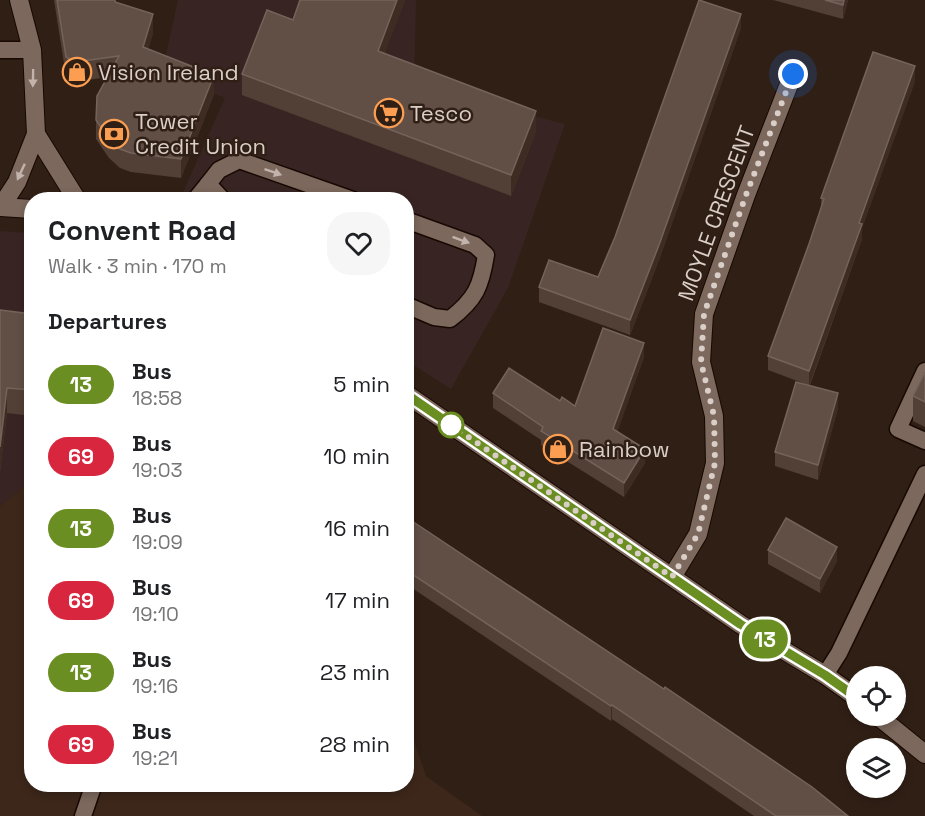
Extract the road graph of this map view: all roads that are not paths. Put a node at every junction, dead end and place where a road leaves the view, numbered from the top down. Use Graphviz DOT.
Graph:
graph roads {
  1 [pos="19,0"];
  2 [pos="0,50"];
  3 [pos="32,50"];
  4 [pos="793,74"];
  5 [pos="36,134"];
  6 [pos="208,184"];
  7 [pos="72,192"];
  8 [pos="202,192"];
  9 [pos="216,192"];
  10 [pos="329,192"];
  11 [pos="0,207"];
  12 [pos="24,208"];
  13 [pos="414,223"];
  14 [pos="414,308"];
  15 [pos="925,371"];
  16 [pos="414,400"];
  17 [pos="925,441"];
  18 [pos="925,474"];
  19 [pos="672,577"];
  20 [pos="825,675"];
  21 [pos="846,690"];
  22 [pos="890,726"];
  23 [pos="925,754"];
  24 [pos="91,792"];
  25 [pos="83,816"];
  1 -- 3 [label="street"];
  2 -- 3 [label="lane"];
  3 -- 5 [label="street, one-way"];
  4 -- 19 [label="street, MOYLE CRESCENT"];
  5 -- 7 [label="street"];
  5 -- 11 [label="street, one-way"];
  6 -- 8 [label="lane"];
  6 -- 9 [label="lane"];
  6 -- 10 [label="lane, one-way"];
  11 -- 12 [label="street"];
  13 -- 14 [label="lane, one-way"];
  15 -- 17 [label="lane"];
  16 -- 19 [label="street"];
  18 -- 20 [label="lane"];
  19 -- 20 [label="street"];
  20 -- 21 [label="street"];
  22 -- 23 [label="street"];
  24 -- 25 [label="lane"];
}
